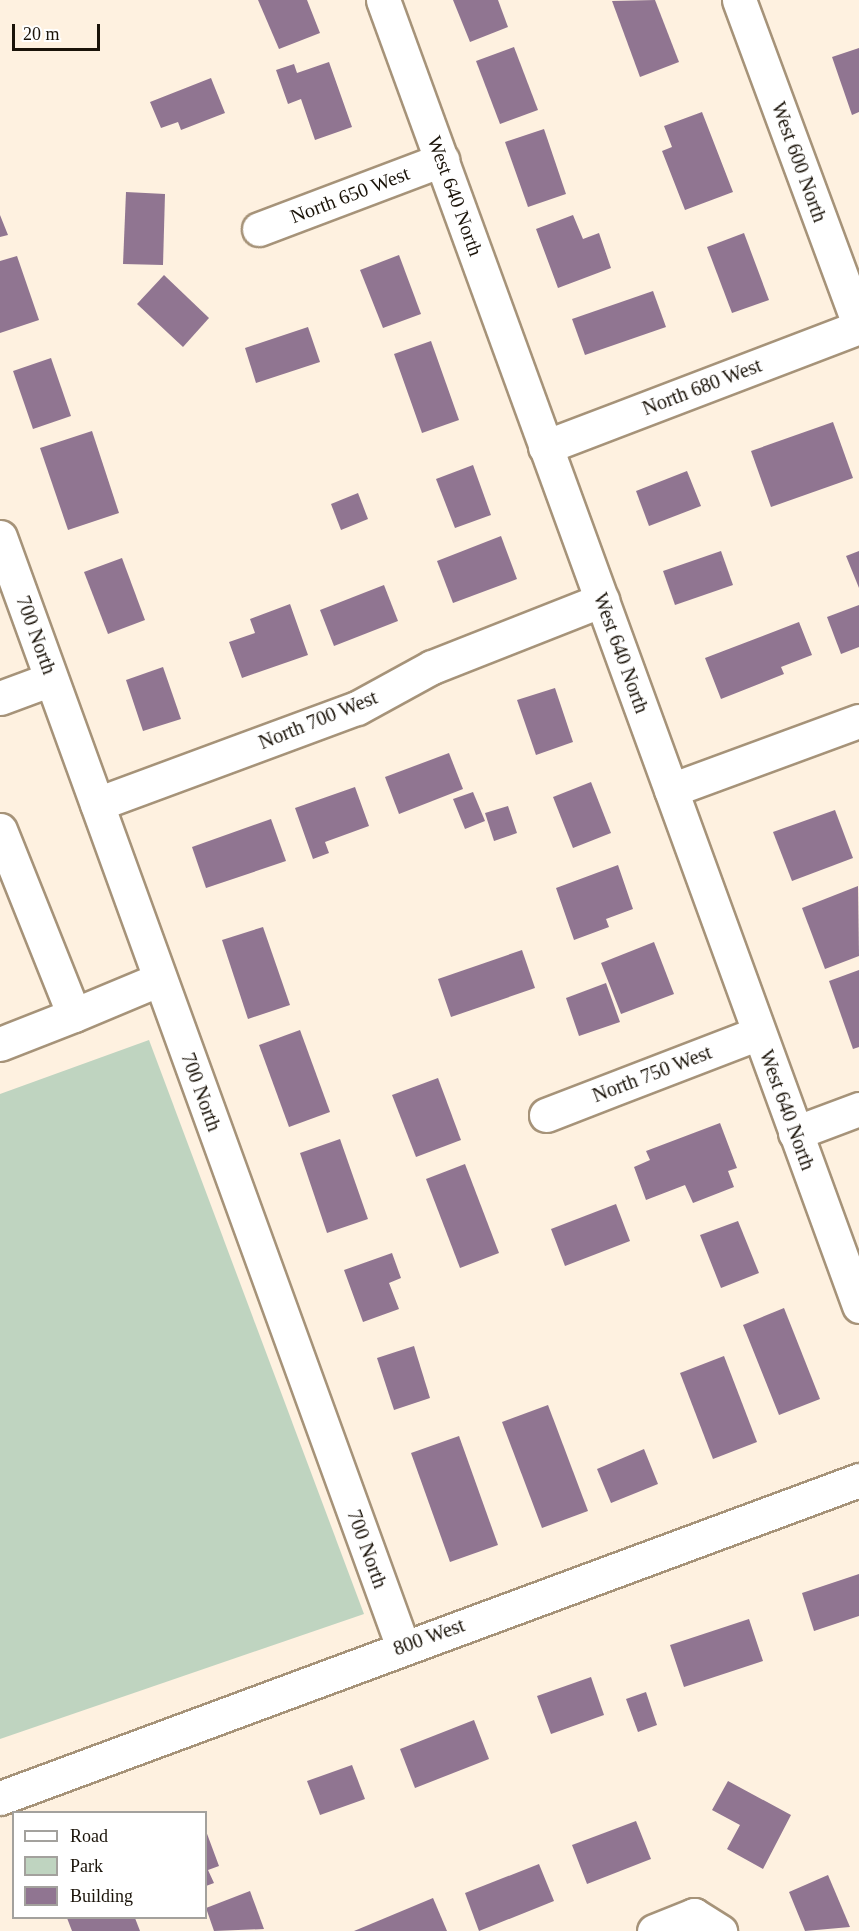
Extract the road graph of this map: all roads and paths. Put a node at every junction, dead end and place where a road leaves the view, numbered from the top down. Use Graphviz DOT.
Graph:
graph roads {
  1 [pos="383,0"];
  2 [pos="739,0"];
  3 [pos="442,160"];
  4 [pos="259,229"];
  5 [pos="859,326"];
  6 [pos="545,447"];
  7 [pos="0,537"];
  8 [pos="602,600"];
  9 [pos="51,679"];
  10 [pos="0,698"];
  11 [pos="859,722"];
  12 [pos="671,790"];
  13 [pos="97,804"];
  14 [pos="0,830"];
  15 [pos="160,979"];
  16 [pos="74,1015"];
  17 [pos="758,1033"];
  18 [pos="0,1044"];
  19 [pos="859,1109"];
  20 [pos="546,1115"];
  21 [pos="795,1133"];
  22 [pos="859,1306"];
  23 [pos="859,1480"];
  24 [pos="403,1647"];
  25 [pos="0,1798"];
  26 [pos="719,1929"];
  27 [pos="654,1931"];
  1 -- 3 [label="street, West 640 North"];
  2 -- 5 [label="street, West 600 North"];
  3 -- 4 [label="street, North 650 West"];
  3 -- 6 [label="street, West 640 North"];
  5 -- 6 [label="street, North 680 West"];
  6 -- 8 [label="street, West 640 North"];
  7 -- 9 [label="street, 700 North"];
  8 -- 12 [label="street, West 640 North"];
  8 -- 13 [label="street, North 700 West"];
  9 -- 10 [label="street"];
  9 -- 13 [label="street, 700 North"];
  11 -- 12 [label="street"];
  12 -- 17 [label="street, West 640 North"];
  13 -- 15 [label="street, 700 North"];
  14 -- 16 [label="street"];
  15 -- 16 [label="street"];
  15 -- 24 [label="street, 700 North"];
  16 -- 18 [label="street"];
  17 -- 20 [label="street, North 750 West"];
  17 -- 21 [label="street, West 640 North"];
  19 -- 21 [label="street"];
  21 -- 22 [label="street, West 640 North"];
  23 -- 24 [label="street, 800 West"];
  24 -- 25 [label="street, 800 West"];
  26 -- 27 [label="street"];
}
